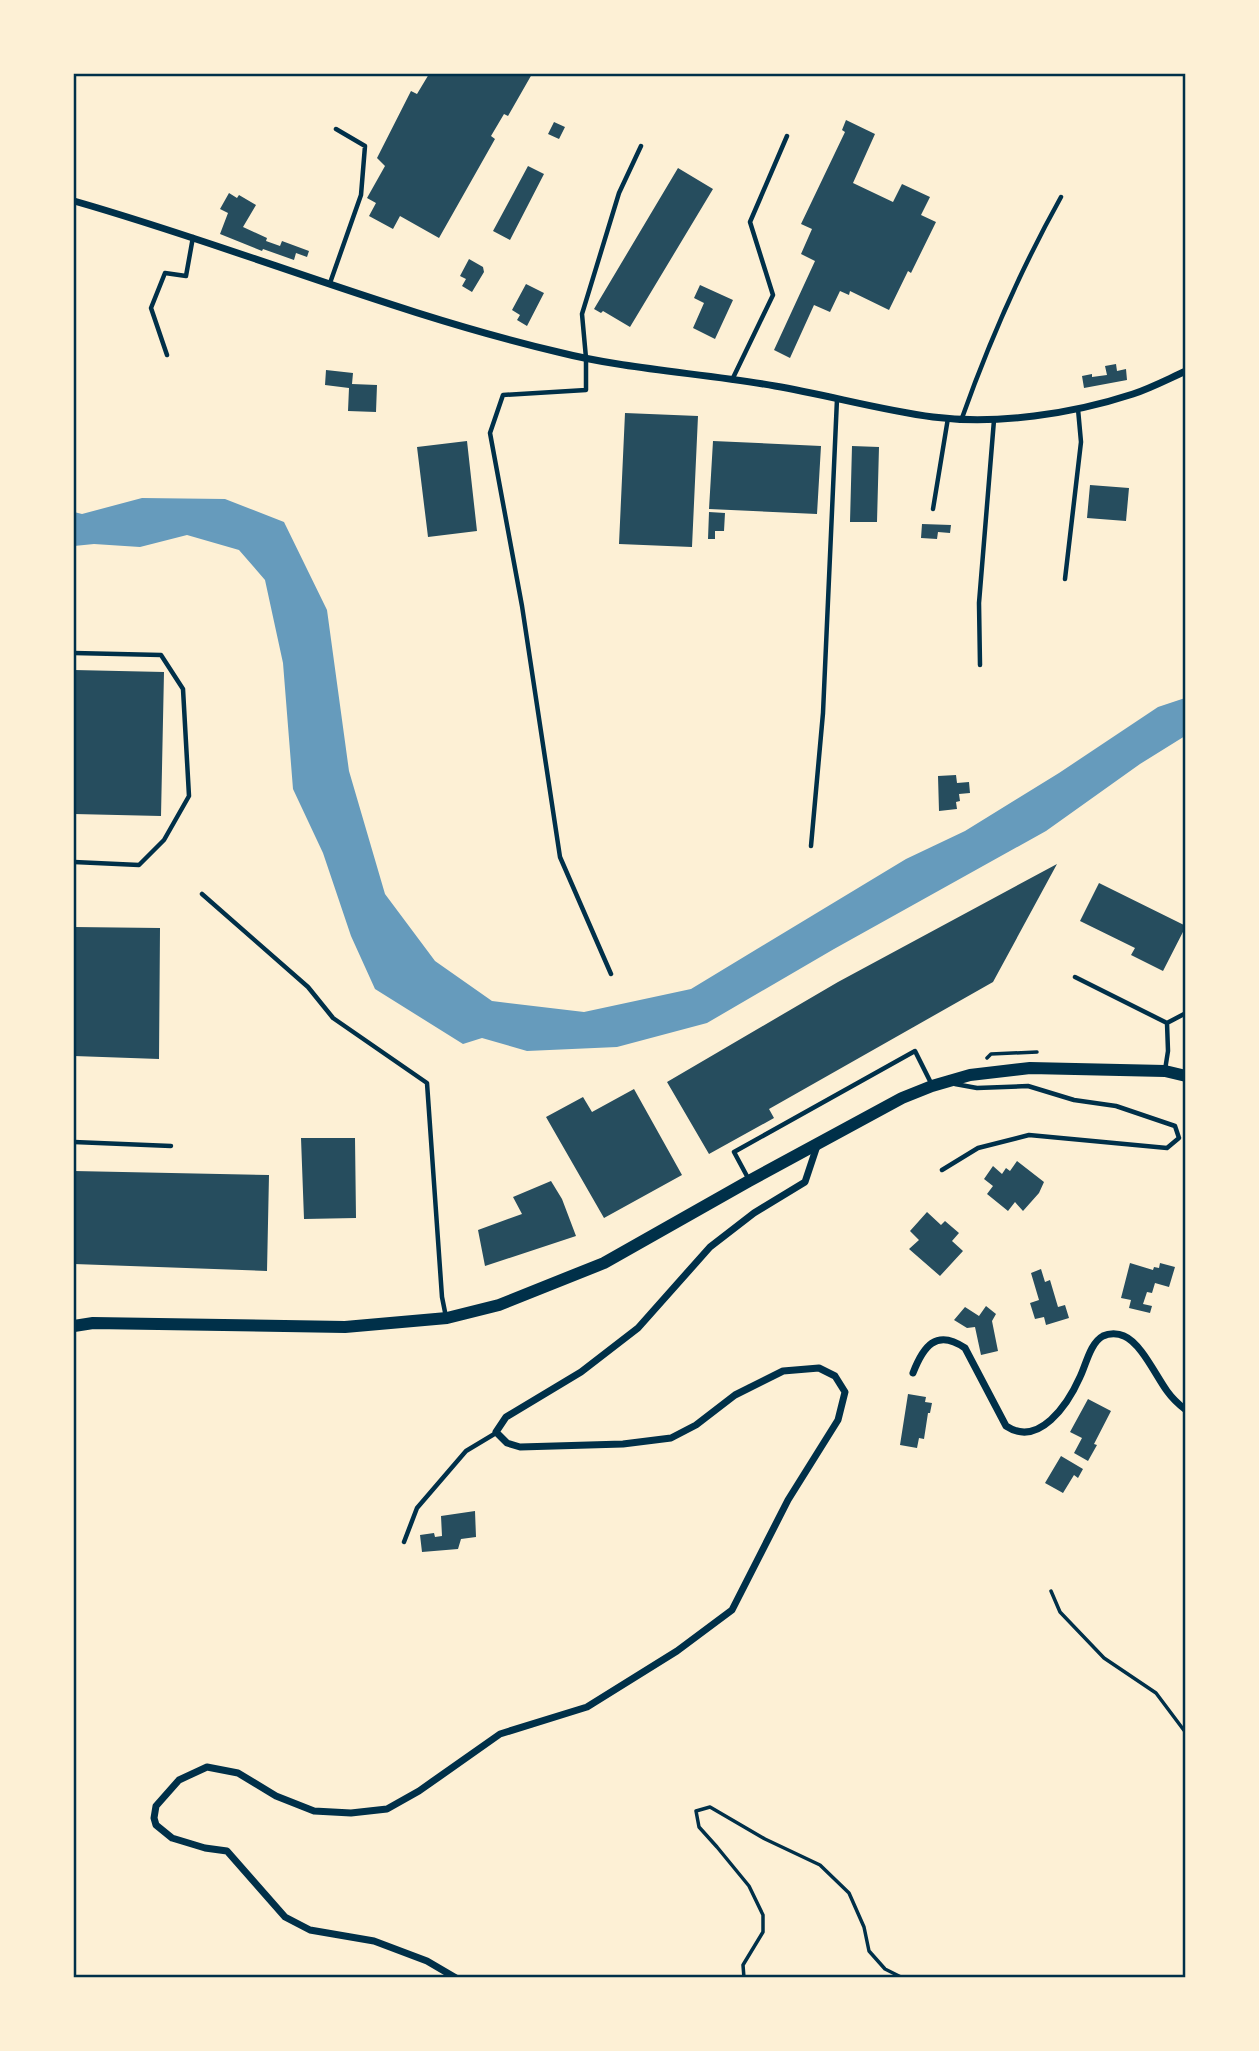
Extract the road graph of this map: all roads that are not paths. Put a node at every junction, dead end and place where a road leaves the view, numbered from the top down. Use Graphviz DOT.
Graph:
graph roads {
  1 [pos="336,128"];
  2 [pos="787,136"];
  3 [pos="641,146"];
  4 [pos="1061,197"];
  5 [pos="74,201"];
  6 [pos="193,237"];
  7 [pos="330,284"];
  8 [pos="167,355"];
  9 [pos="586,358"];
  10 [pos="1185,371"];
  11 [pos="732,380"];
  12 [pos="836,399"];
  13 [pos="1078,408"];
  14 [pos="948,418"];
  15 [pos="962,418"];
  16 [pos="994,420"];
  17 [pos="933,509"];
  18 [pos="1065,579"];
  19 [pos="74,653"];
  20 [pos="980,665"];
  21 [pos="811,846"];
  22 [pos="74,862"];
  23 [pos="202,894"];
  24 [pos="611,974"];
  25 [pos="1075,977"];
  26 [pos="1185,1013"];
  27 [pos="1167,1023"];
  28 [pos="1165,1071"];
  29 [pos="1185,1076"];
  30 [pos="947,1082"];
  31 [pos="932,1086"];
  32 [pos="74,1142"];
  33 [pos="171,1146"];
  34 [pos="817,1146"];
  35 [pos="942,1170"];
  36 [pos="749,1181"];
  37 [pos="447,1318"];
  38 [pos="74,1326"];
  39 [pos="913,1373"];
  40 [pos="1185,1410"];
  41 [pos="496,1433"];
  42 [pos="404,1542"];
  43 [pos="456,1978"];
  1 -- 7 [label="lane"];
  2 -- 11 [label="lane"];
  3 -- 9 [label="lane"];
  4 -- 15 [label="lane"];
  5 -- 6 [label="street"];
  6 -- 7 [label="street"];
  6 -- 8 [label="lane"];
  7 -- 9 [label="street"];
  9 -- 11 [label="street"];
  9 -- 24 [label="lane"];
  10 -- 13 [label="street"];
  11 -- 12 [label="street"];
  12 -- 14 [label="street"];
  12 -- 21 [label="lane"];
  13 -- 16 [label="street"];
  13 -- 18 [label="lane"];
  14 -- 15 [label="street"];
  14 -- 17 [label="lane"];
  15 -- 16 [label="street"];
  16 -- 20 [label="lane"];
  19 -- 22 [label="lane"];
  23 -- 37 [label="lane"];
  25 -- 27 [label="lane"];
  26 -- 27 [label="lane"];
  27 -- 28 [label="lane"];
  28 -- 29 [label="main road"];
  28 -- 30 [label="main road"];
  30 -- 31 [label="main road"];
  30 -- 35 [label="lane"];
  31 -- 34 [label="main road"];
  31 -- 36 [label="lane"];
  32 -- 33 [label="lane"];
  34 -- 36 [label="main road"];
  34 -- 41 [label="street"];
  36 -- 37 [label="main road"];
  37 -- 38 [label="main road"];
  39 -- 40 [label="street"];
  41 -- 42 [label="lane"];
  41 -- 43 [label="street"];
}
